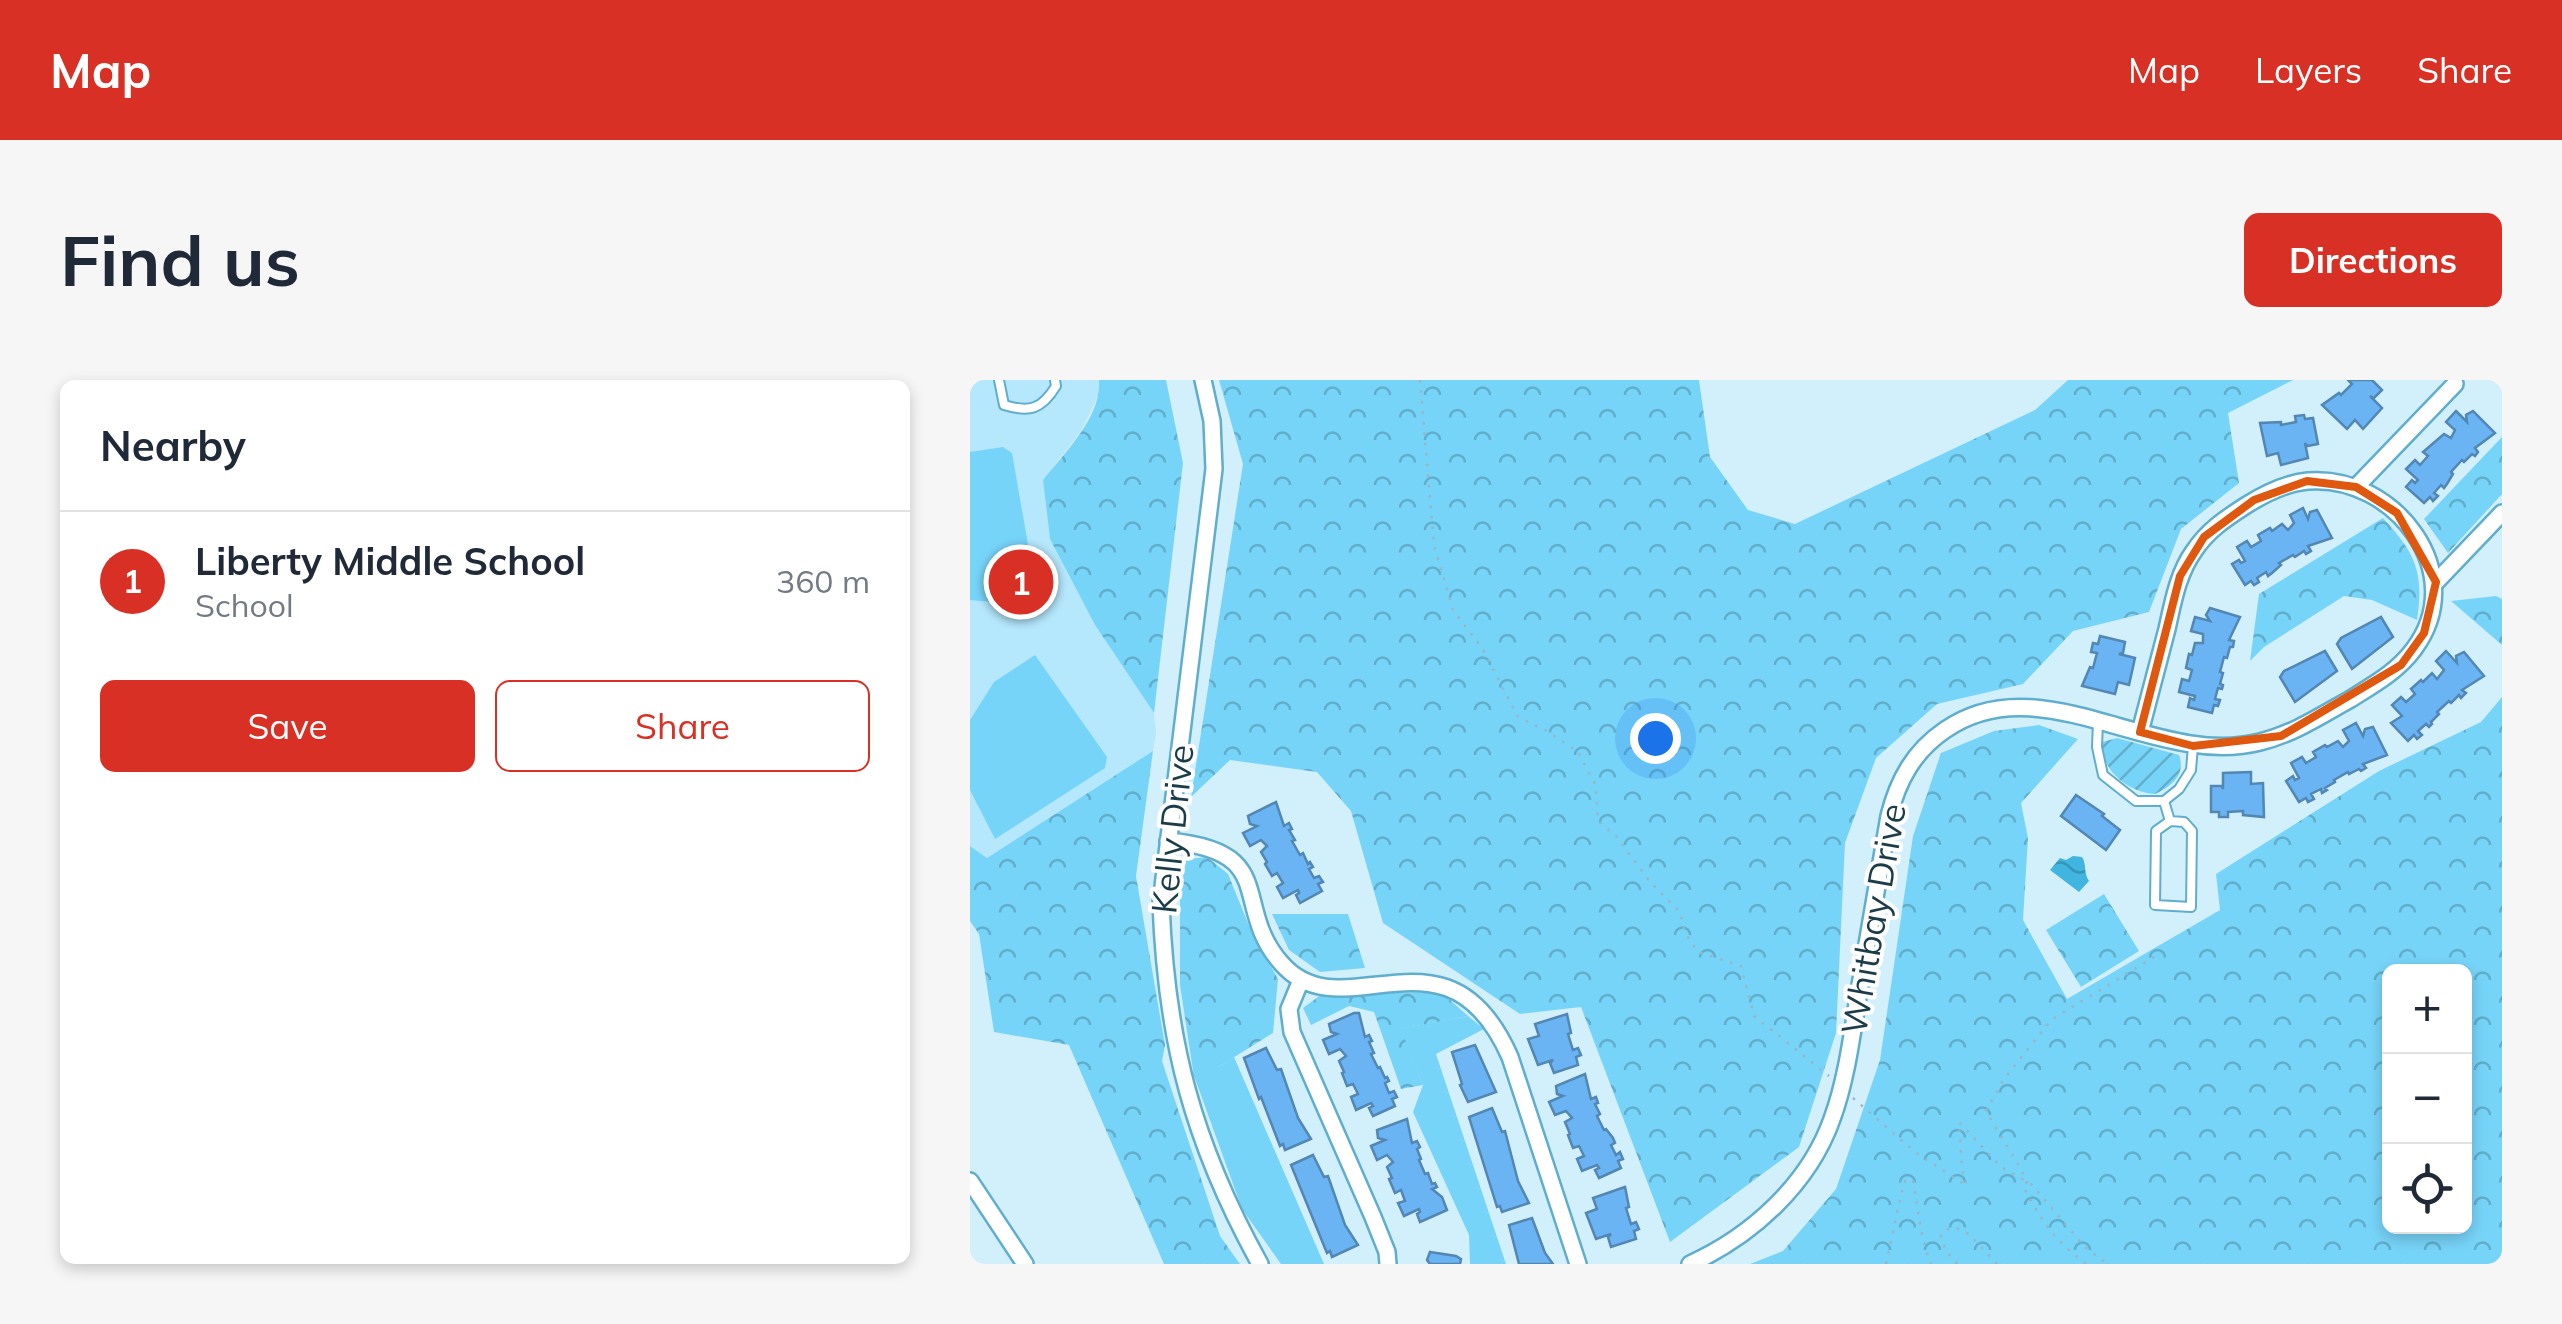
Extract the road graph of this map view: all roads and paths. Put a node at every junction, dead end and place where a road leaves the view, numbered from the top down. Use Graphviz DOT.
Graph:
graph roads {
  1 [pos="1000,380"];
  2 [pos="1055,380"];
  3 [pos="1203,380"];
  4 [pos="1420,380"];
  5 [pos="2455,384"];
  6 [pos="2356,486"];
  7 [pos="2502,513"];
  8 [pos="2436,582"];
  9 [pos="2098,722"];
  10 [pos="2140,732"];
  11 [pos="2193,746"];
  12 [pos="2164,802"];
  13 [pos="2170,821"];
  14 [pos="1168,841"];
  15 [pos="2154,957"];
  16 [pos="1300,980"];
  17 [pos="1842,1088"];
  18 [pos="970,1181"];
  19 [pos="2027,1182"];
  20 [pos="1025,1264"];
  21 [pos="1260,1264"];
  22 [pos="1388,1264"];
  23 [pos="1578,1264"];
  24 [pos="1690,1264"];
  25 [pos="1886,1264"];
  26 [pos="1932,1264"];
  27 [pos="1957,1264"];
  28 [pos="1996,1264"];
  29 [pos="2086,1264"];
  30 [pos="2106,1264"];
  1 -- 2 [label="lane"];
  3 -- 14 [label="street, Kelly Drive"];
  4 -- 17 [label="path"];
  5 -- 6 [label="street"];
  6 -- 8 [label="street"];
  6 -- 10 [label="street"];
  7 -- 8 [label="street"];
  8 -- 11 [label="street, Whitbay Drive"];
  9 -- 10 [label="street, Whitbay Drive"];
  9 -- 12 [label="lane"];
  9 -- 17 [label="street, Whitbay Drive"];
  10 -- 11 [label="street, Whitbay Drive"];
  11 -- 12 [label="lane"];
  12 -- 13 [label="lane"];
  13 -- 13 [label="lane"];
  14 -- 16 [label="street"];
  14 -- 21 [label="street, Kelly Drive"];
  15 -- 19 [label="path"];
  16 -- 22 [label="street"];
  16 -- 23 [label="street"];
  17 -- 19 [label="path"];
  17 -- 24 [label="street, Whitbay Drive"];
  18 -- 20 [label="street"];
  19 -- 29 [label="path"];
  19 -- 30 [label="path"];
  25 -- 26 [label="path"];
  27 -- 28 [label="path"];
}
